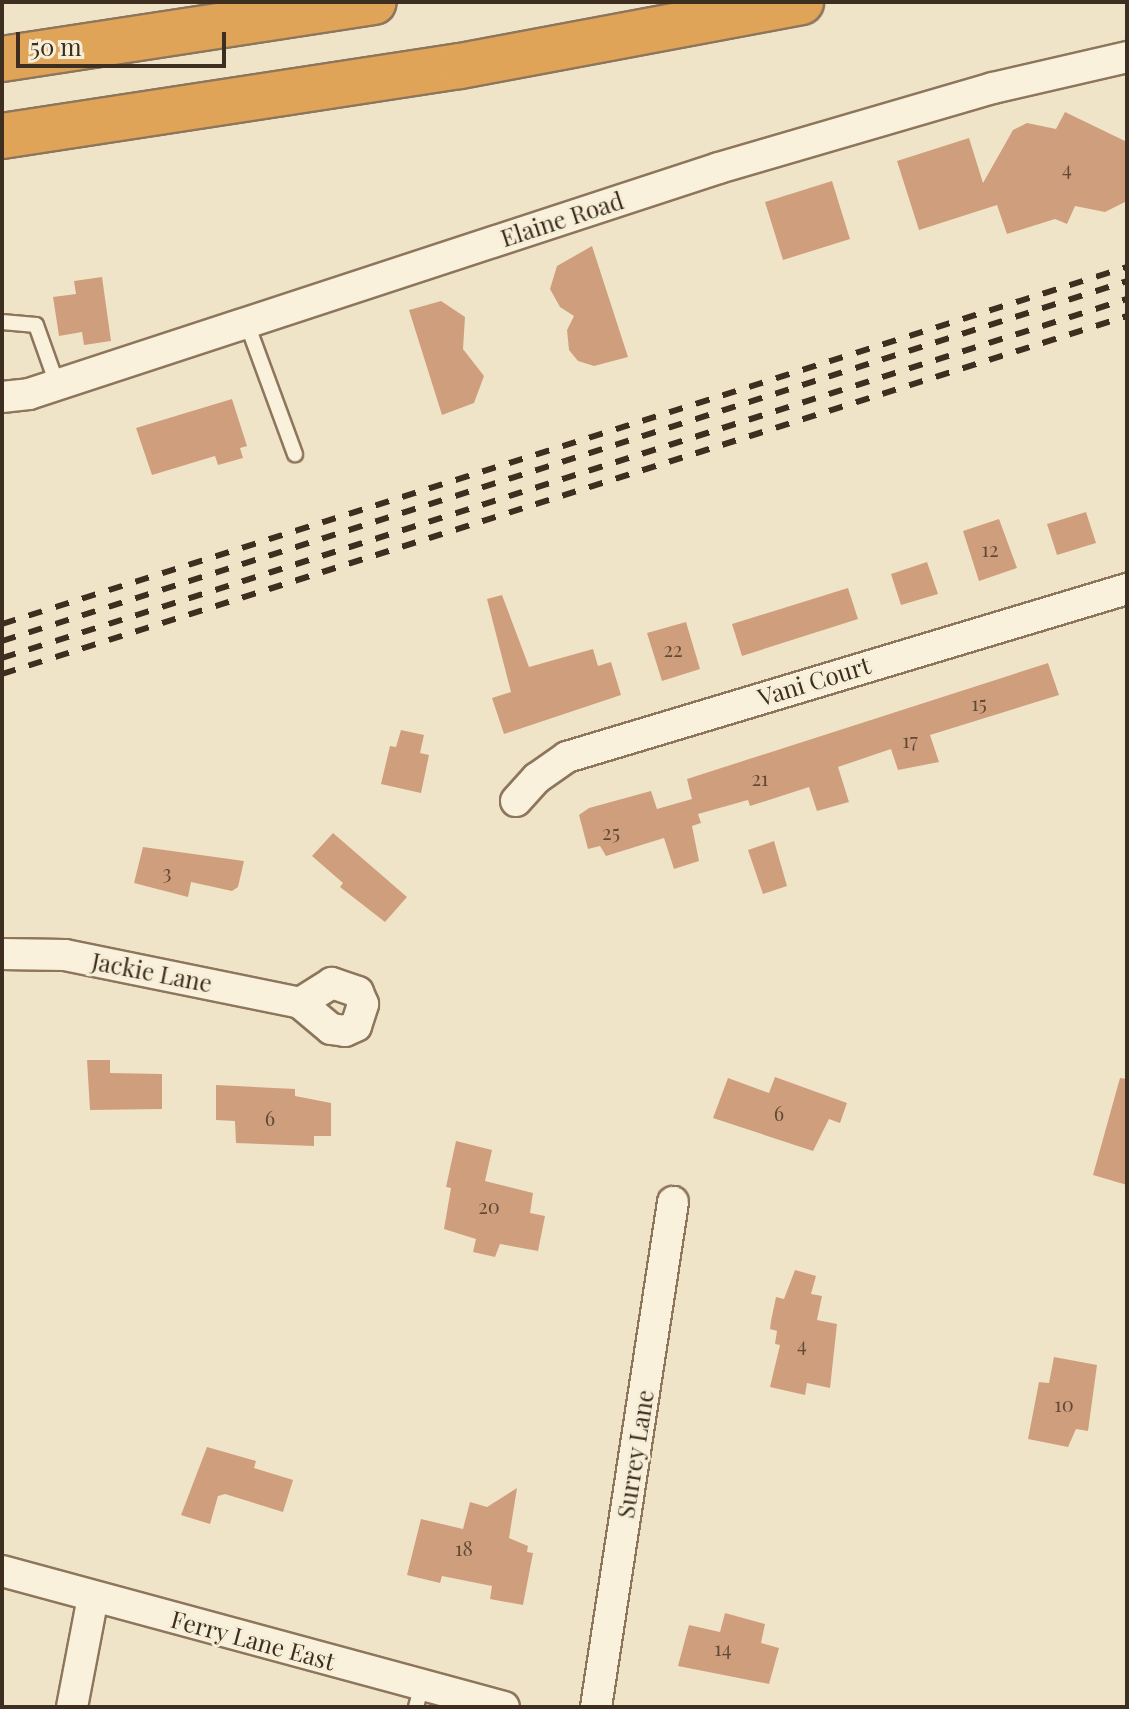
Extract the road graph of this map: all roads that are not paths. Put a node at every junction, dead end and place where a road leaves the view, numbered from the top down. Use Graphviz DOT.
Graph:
graph roads {
  1 [pos="374,2"];
  2 [pos="801,2"];
  3 [pos="1127,57"];
  4 [pos="2,59"];
  5 [pos="2,136"];
  6 [pos="246,321"];
  7 [pos="2,322"];
  8 [pos="57,384"];
  9 [pos="2,397"];
  10 [pos="295,454"];
  11 [pos="1127,589"];
  12 [pos="516,801"];
  13 [pos="2,954"];
  14 [pos="300,1003"];
  15 [pos="673,1202"];
  16 [pos="2,1571"];
  17 [pos="93,1597"];
  18 [pos="419,1696"];
  19 [pos="72,1707"];
  20 [pos="504,1707"];
  21 [pos="596,1707"];
  1 -- 4 [label="highway"];
  2 -- 5 [label="highway"];
  3 -- 6 [label="street, Elaine Road"];
  6 -- 8 [label="street, Elaine Road"];
  6 -- 10 [label="lane"];
  7 -- 8 [label="lane"];
  8 -- 9 [label="street, Elaine Road"];
  11 -- 12 [label="street, Vani Court"];
  13 -- 14 [label="street, Jackie Lane"];
  15 -- 21 [label="street, Surrey Lane"];
  16 -- 17 [label="street, Ferry Lane East"];
  17 -- 18 [label="street, Ferry Lane East"];
  17 -- 19 [label="street"];
  18 -- 20 [label="street, Ferry Lane East"];
}
